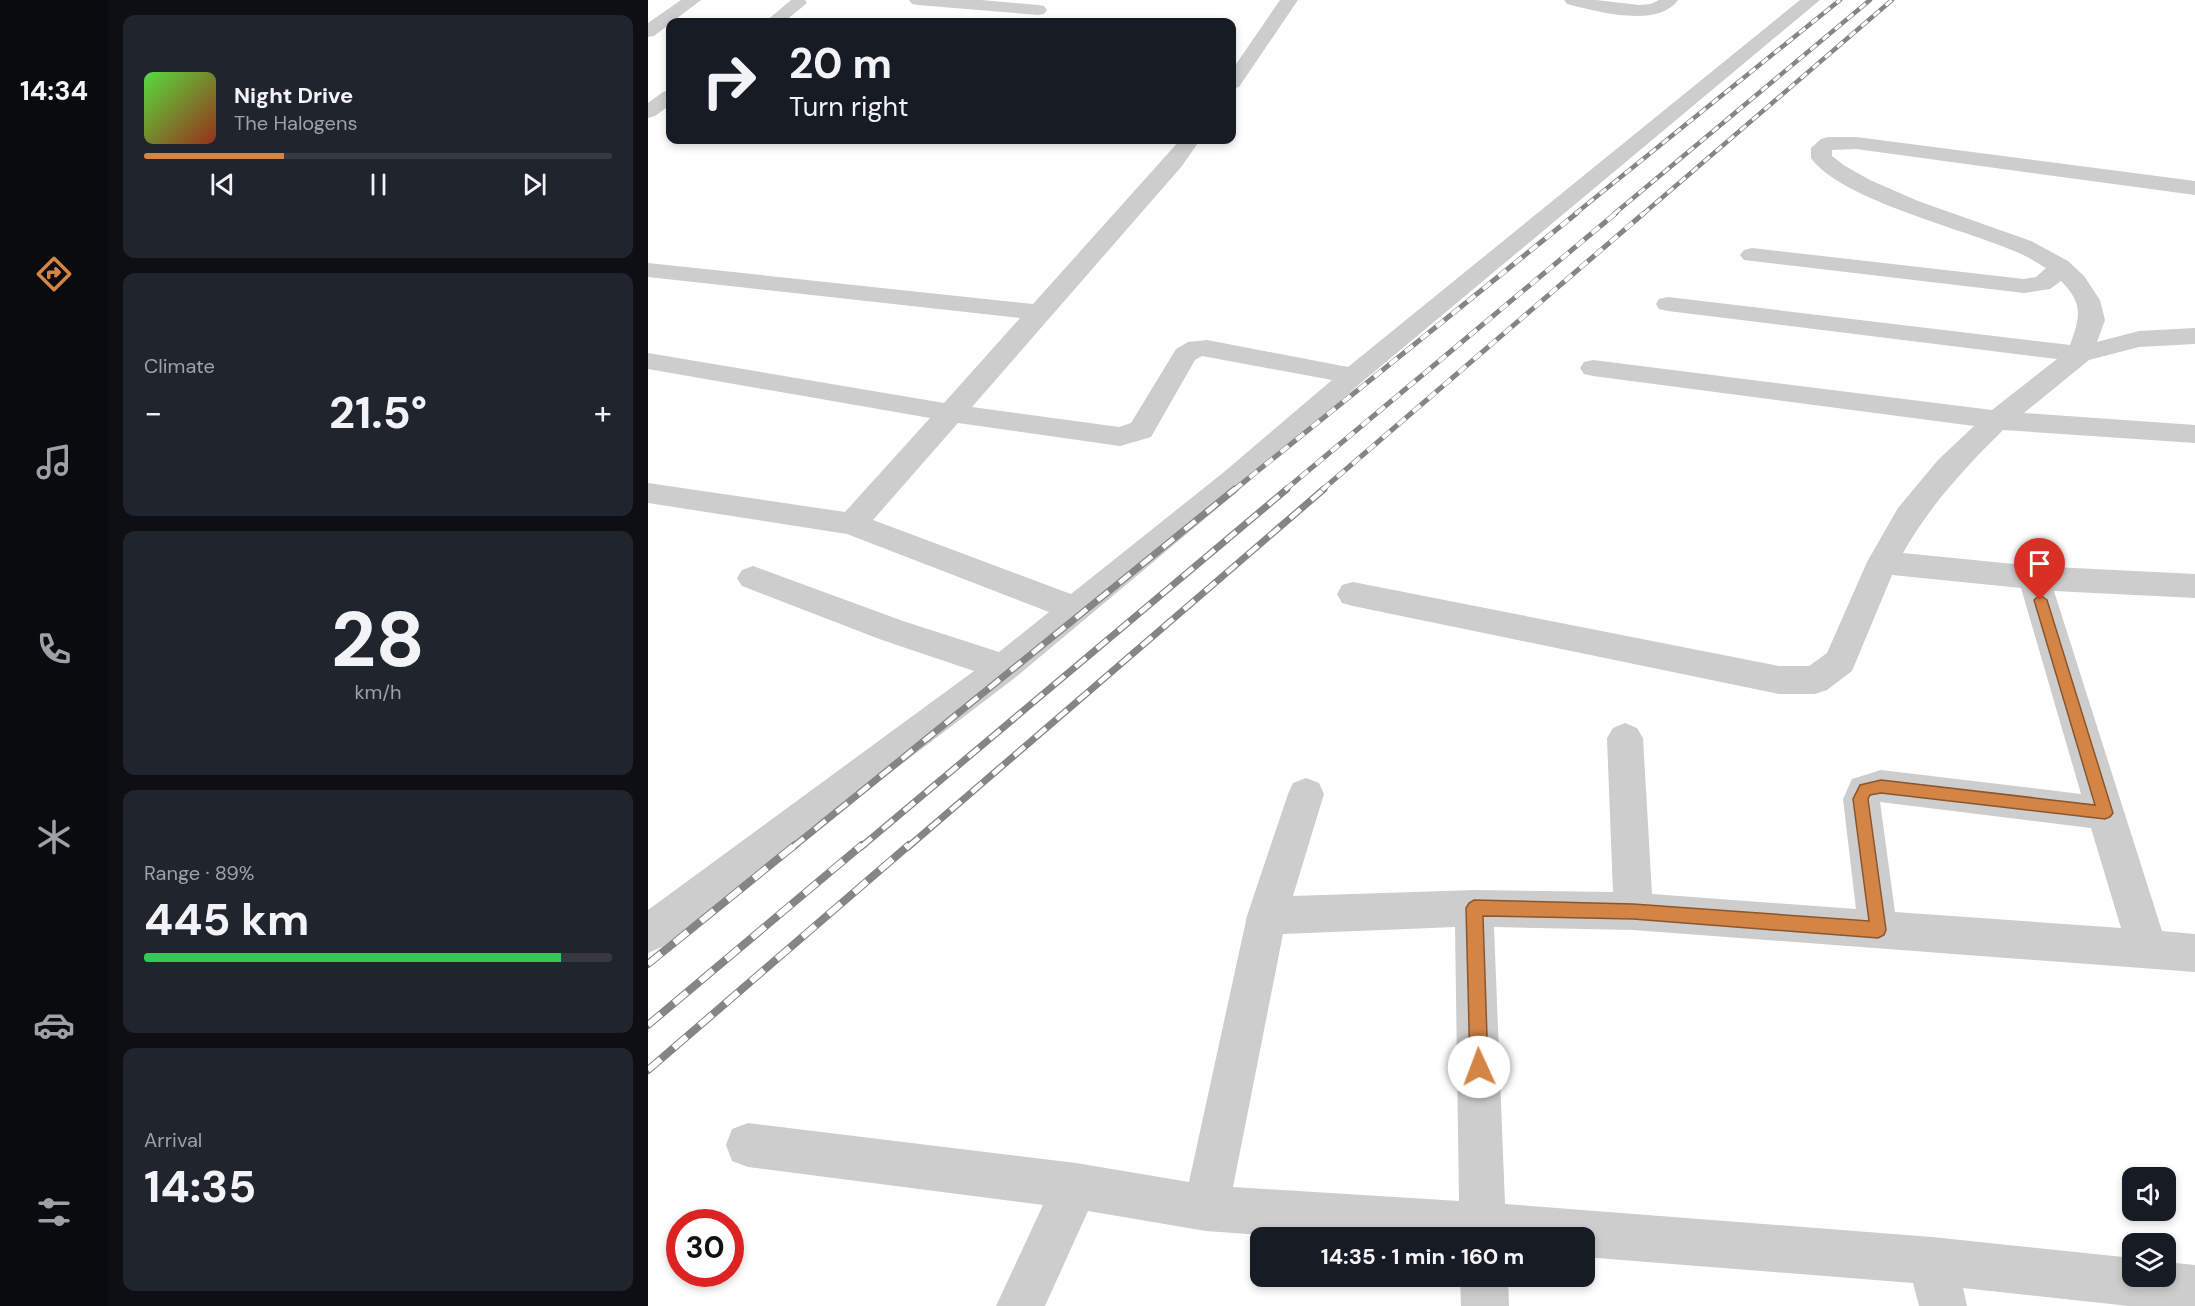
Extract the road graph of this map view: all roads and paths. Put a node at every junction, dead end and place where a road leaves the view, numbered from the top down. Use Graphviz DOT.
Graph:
graph roads {
  1 [pos="692,0"];
  2 [pos="776,0"];
  3 [pos="918,0"];
  4 [pos="1289,0"];
  5 [pos="1573,0"];
  6 [pos="1669,0"];
  7 [pos="1811,0"];
  8 [pos="800,1"];
  9 [pos="1037,11"];
  10 [pos="667,18"];
  11 [pos="779,18"];
  12 [pos="666,19"];
  13 [pos="648,32"];
  14 [pos="1238,64"];
  15 [pos="666,99"];
  16 [pos="648,112"];
  17 [pos="1187,144"];
  18 [pos="2195,188"];
  19 [pos="1752,255"];
  20 [pos="2060,266"];
  21 [pos="648,270"];
  22 [pos="1668,304"];
  23 [pos="1042,313"];
  24 [pos="2195,336"];
  25 [pos="2080,354"];
  26 [pos="648,361"];
  27 [pos="1593,368"];
  28 [pos="1353,376"];
  29 [pos="953,413"];
  30 [pos="1997,420"];
  31 [pos="2195,434"];
  32 [pos="648,493"];
  33 [pos="852,524"];
  34 [pos="1882,562"];
  35 [pos="753,578"];
  36 [pos="2034,578"];
  37 [pos="2195,586"];
  38 [pos="1353,594"];
  39 [pos="1076,609"];
  40 [pos="1004,667"];
  41 [pos="1625,738"];
  42 [pos="1306,794"];
  43 [pos="2105,813"];
  44 [pos="1474,908"];
  45 [pos="1633,911"];
  46 [pos="1267,916"];
  47 [pos="1878,930"];
  48 [pos="648,934"];
  49 [pos="2148,950"];
  50 [pos="2195,953"];
  51 [pos="748,1145"];
  52 [pos="1076,1186"];
  53 [pos="1206,1208"];
  54 [pos="1425,1227"];
  55 [pos="1483,1227"];
  56 [pos="1595,1239"];
  57 [pos="1932,1261"];
  58 [pos="1484,1287"];
  59 [pos="2195,1289"];
  60 [pos="1020,1306"];
  61 [pos="1485,1306"];
  62 [pos="1943,1306"];
  1 -- 10 [label="street"];
  2 -- 8 [label="street"];
  3 -- 9 [label="street"];
  4 -- 14 [label="street"];
  5 -- 6 [label="street"];
  7 -- 28 [label="street"];
  8 -- 11 [label="street"];
  12 -- 13 [label="street"];
  15 -- 16 [label="street"];
  17 -- 23 [label="street"];
  18 -- 20 [label="street"];
  19 -- 20 [label="street"];
  20 -- 25 [label="street"];
  21 -- 23 [label="street"];
  22 -- 25 [label="street"];
  23 -- 29 [label="street"];
  24 -- 25 [label="street"];
  25 -- 30 [label="street"];
  26 -- 29 [label="street"];
  27 -- 30 [label="street"];
  28 -- 29 [label="street"];
  28 -- 39 [label="street"];
  29 -- 33 [label="street"];
  30 -- 31 [label="street"];
  30 -- 34 [label="street"];
  32 -- 33 [label="street"];
  33 -- 39 [label="street"];
  34 -- 36 [label="street"];
  34 -- 38 [label="street"];
  35 -- 40 [label="street"];
  36 -- 37 [label="street"];
  36 -- 43 [label="street"];
  39 -- 40 [label="street"];
  40 -- 48 [label="street"];
  41 -- 45 [label="street"];
  42 -- 46 [label="street"];
  43 -- 47 [label="street"];
  43 -- 49 [label="street"];
  44 -- 45 [label="street"];
  44 -- 46 [label="street"];
  44 -- 55 [label="street"];
  45 -- 47 [label="street"];
  46 -- 53 [label="street"];
  47 -- 49 [label="street"];
  49 -- 50 [label="street"];
  51 -- 52 [label="street"];
  52 -- 53 [label="street"];
  52 -- 60 [label="street"];
  53 -- 54 [label="street"];
  56 -- 57 [label="street"];
  57 -- 59 [label="street"];
  57 -- 62 [label="street"];
  58 -- 61 [label="street"];
}
